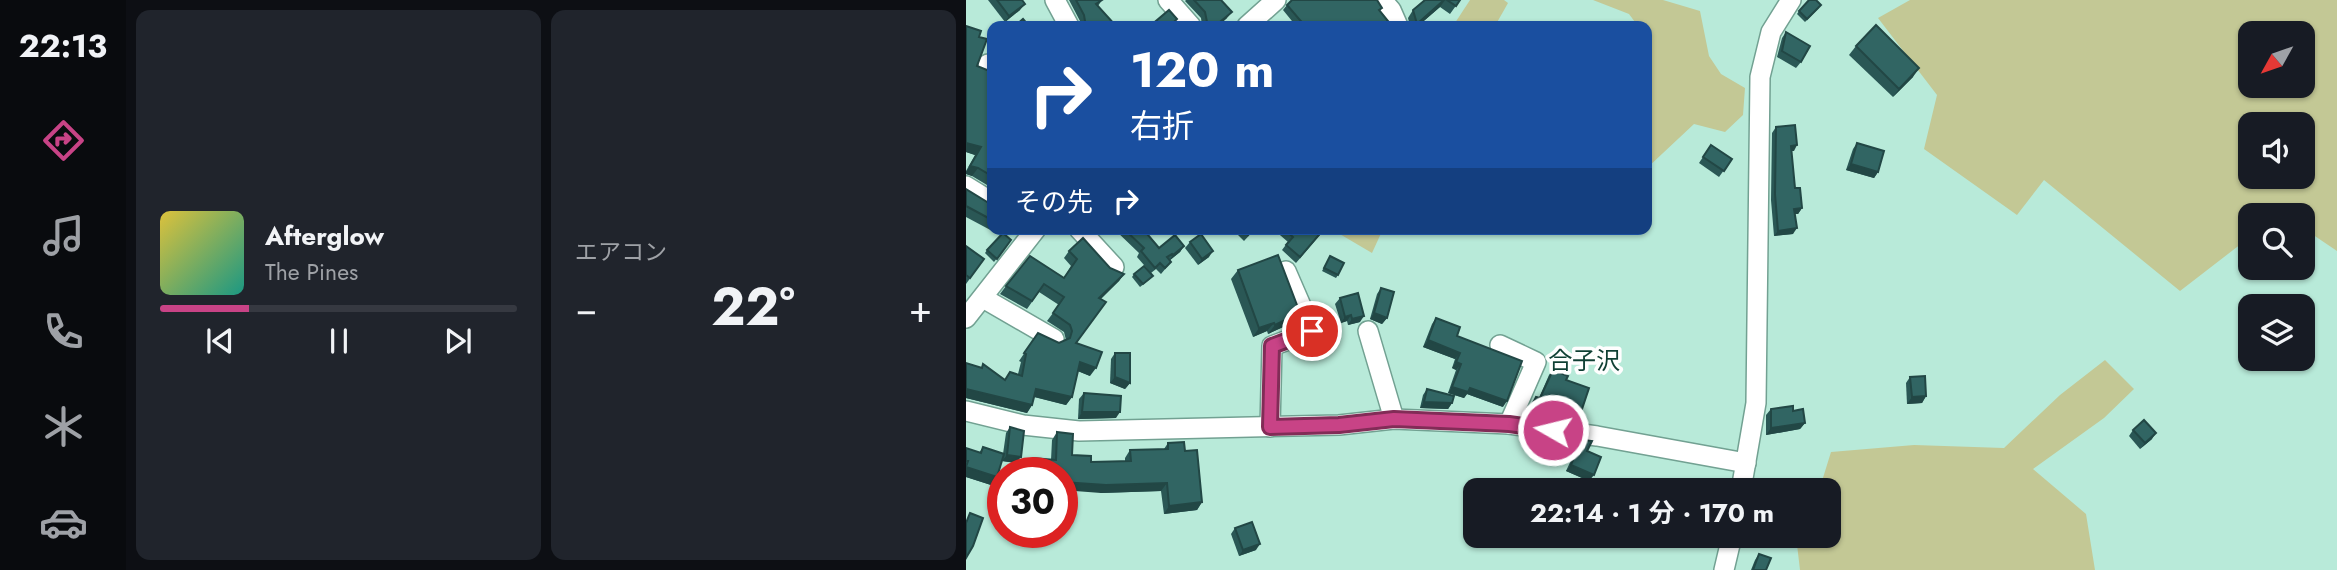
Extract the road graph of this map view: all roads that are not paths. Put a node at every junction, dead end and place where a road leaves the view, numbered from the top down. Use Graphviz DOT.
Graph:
graph roads {
  1 [pos="1055,0"];
  2 [pos="1168,0"];
  3 [pos="1276,0"];
  4 [pos="1382,0"];
  5 [pos="1791,0"];
  6 [pos="1066,21"];
  7 [pos="1187,21"];
  8 [pos="1253,21"];
  9 [pos="1396,21"];
  10 [pos="966,186"];
  11 [pos="987,199"];
  12 [pos="1031,235"];
  13 [pos="1085,235"];
  14 [pos="1114,267"];
  15 [pos="1286,271"];
  16 [pos="983,298"];
  17 [pos="966,318"];
  18 [pos="1368,331"];
  19 [pos="1054,338"];
  20 [pos="1500,345"];
  21 [pos="966,411"];
  22 [pos="1394,419"];
  23 [pos="1509,424"];
  24 [pos="1270,427"];
  25 [pos="1746,463"];
  26 [pos="1743,478"];
  27 [pos="1729,548"];
  28 [pos="1724,570"];
  1 -- 6 [label="street"];
  2 -- 7 [label="street"];
  3 -- 8 [label="street"];
  4 -- 9 [label="street"];
  5 -- 25 [label="street"];
  10 -- 11 [label="street"];
  12 -- 16 [label="street"];
  13 -- 14 [label="street"];
  15 -- 24 [label="street"];
  16 -- 17 [label="street"];
  16 -- 19 [label="street"];
  18 -- 22 [label="street"];
  20 -- 23 [label="street"];
  21 -- 24 [label="street"];
  22 -- 23 [label="street"];
  22 -- 24 [label="street"];
  23 -- 25 [label="street"];
  25 -- 26 [label="street"];
  27 -- 28 [label="street"];
}
